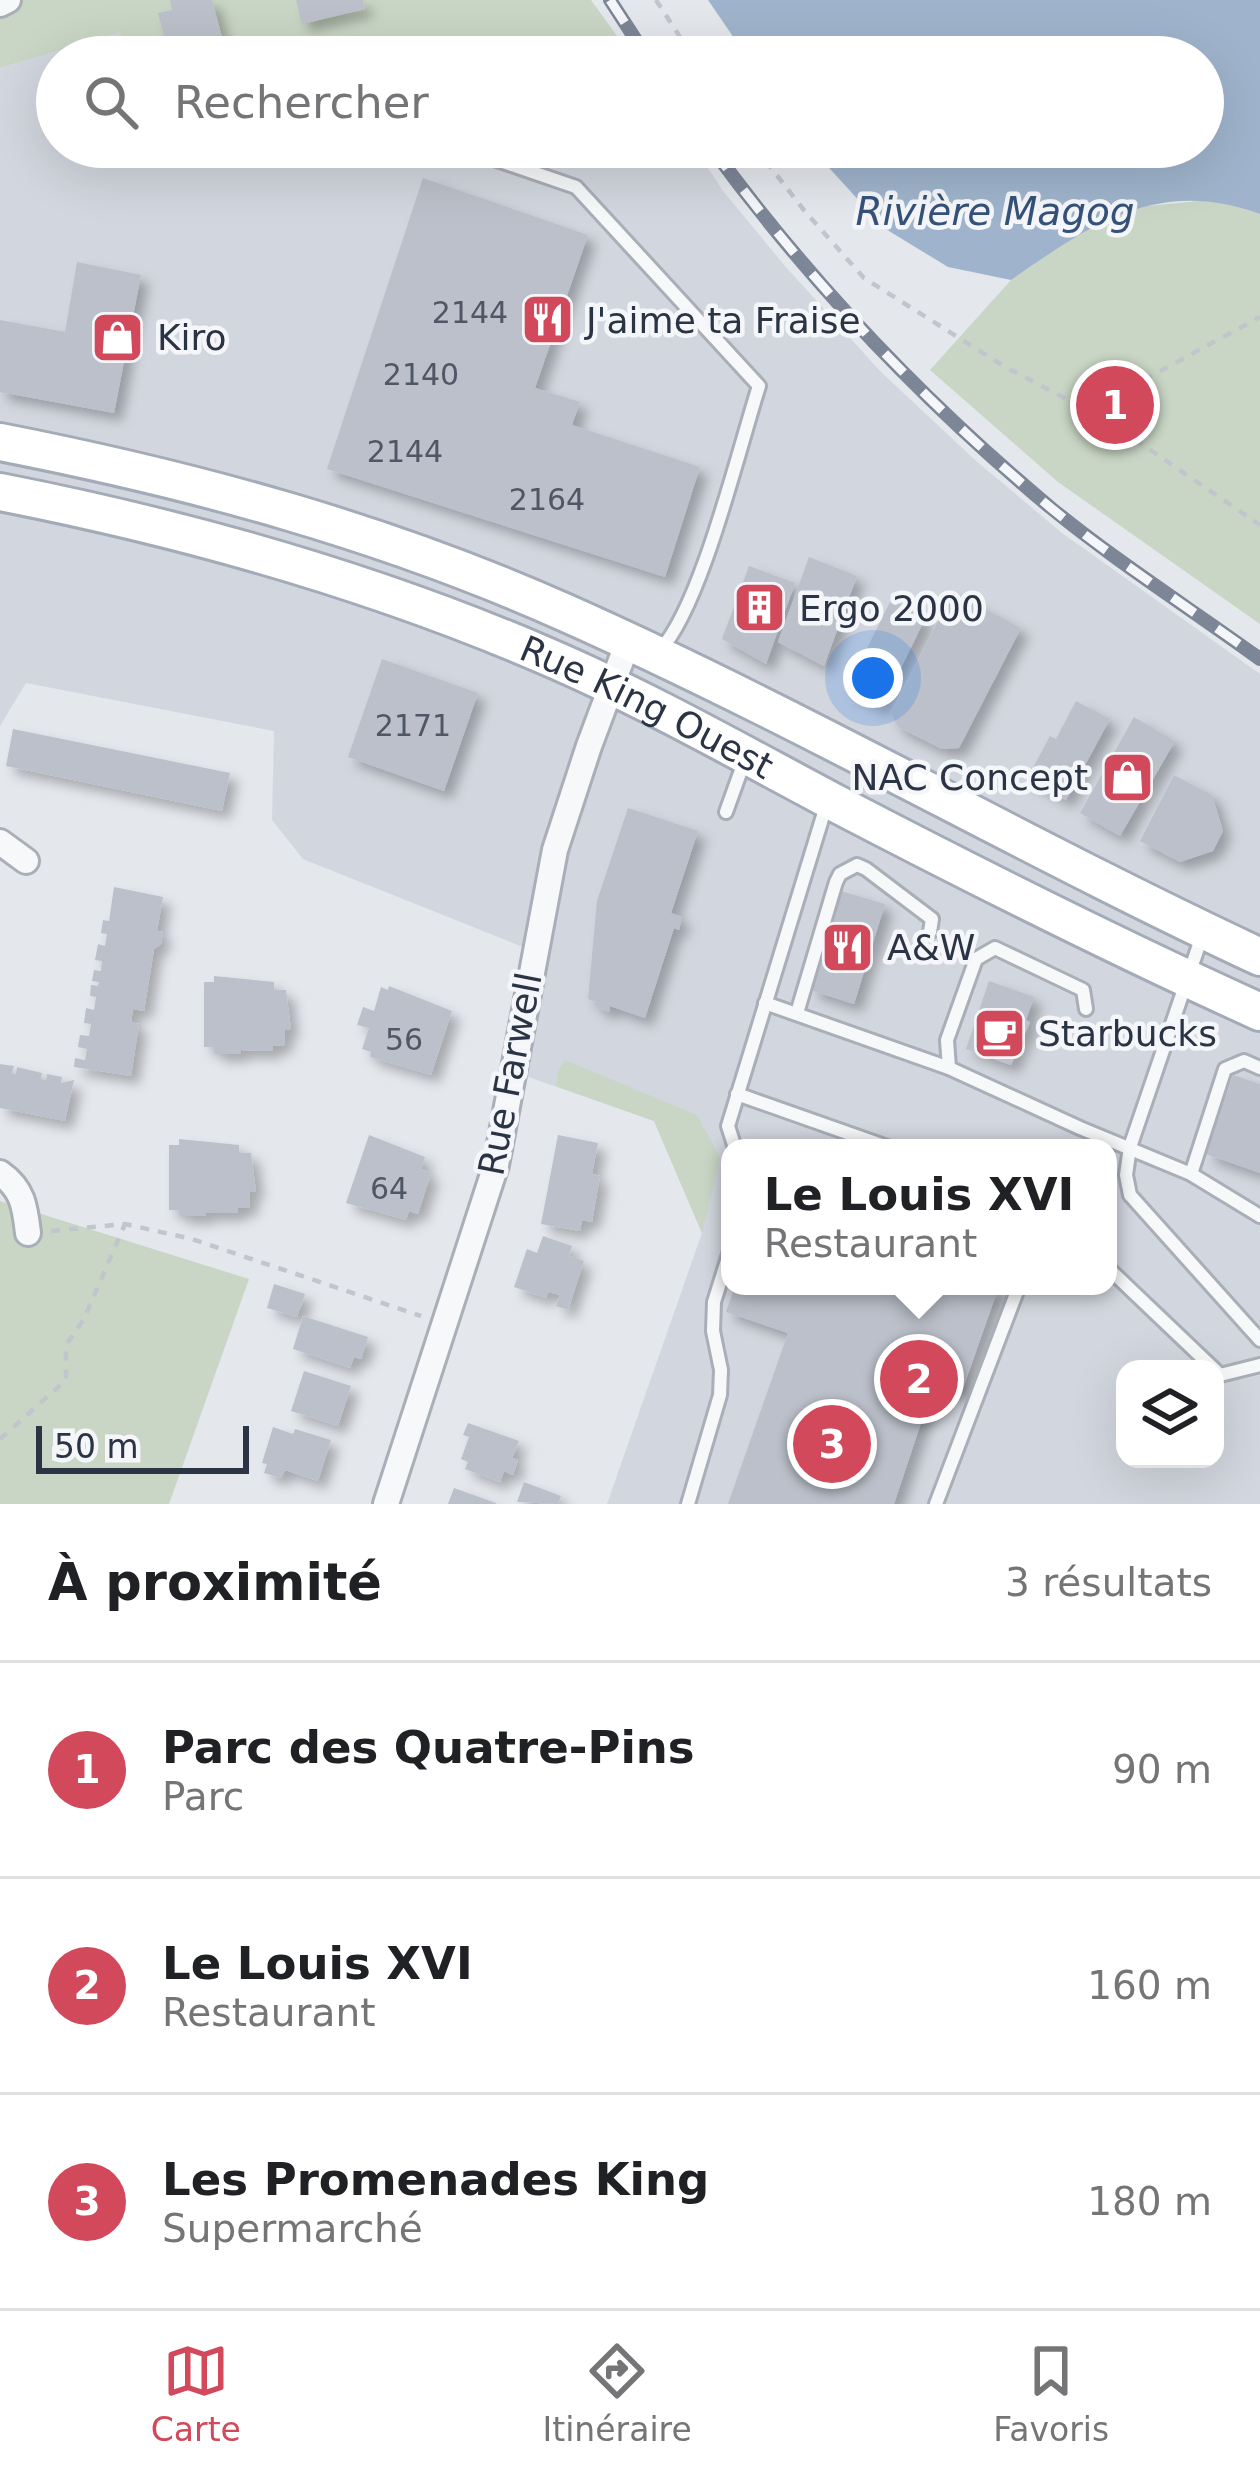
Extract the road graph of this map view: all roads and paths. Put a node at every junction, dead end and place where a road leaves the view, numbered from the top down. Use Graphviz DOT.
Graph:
graph roads {
  1 [pos="656,0"];
  2 [pos="679,36"];
  3 [pos="520,168"];
  4 [pos="771,168"];
  5 [pos="1260,317"];
  6 [pos="1108,421"];
  7 [pos="0,442"];
  8 [pos="0,492"];
  9 [pos="1260,525"];
  10 [pos="641,649"];
  11 [pos="611,686"];
  12 [pos="746,755"];
  13 [pos="829,800"];
  14 [pos="726,812"];
  15 [pos="0,842"];
  16 [pos="26,861"];
  17 [pos="1203,931"];
  18 [pos="930,932"];
  19 [pos="1260,957"];
  20 [pos="1187,979"];
  21 [pos="765,1003"];
  22 [pos="1086,1010"];
  23 [pos="1260,1012"];
  24 [pos="797,1013"];
  25 [pos="949,1068"];
  26 [pos="1260,1068"];
  27 [pos="737,1094"];
  28 [pos="732,1139"];
  29 [pos="864,1139"];
  30 [pos="1112,1139"];
  31 [pos="1117,1141"];
  32 [pos="1130,1147"];
  33 [pos="0,1173"];
  34 [pos="1191,1174"];
  35 [pos="1260,1216"];
  36 [pos="125,1224"];
  37 [pos="28,1233"];
  38 [pos="1117,1276"];
  39 [pos="721,1280"];
  40 [pos="1016,1295"];
  41 [pos="446,1324"];
  42 [pos="1260,1340"];
  43 [pos="1205,1360"];
  44 [pos="1260,1365"];
  45 [pos="1224,1374"];
  46 [pos="0,1438"];
  47 [pos="386,1504"];
  48 [pos="688,1504"];
  49 [pos="936,1504"];
  1 -- 2 [label="path"];
  3 -- 10 [label="lane"];
  4 -- 6 [label="path"];
  5 -- 6 [label="path"];
  6 -- 9 [label="path"];
  7 -- 10 [label="main road, Rue King Ouest"];
  8 -- 11 [label="main road, Rue King Ouest"];
  10 -- 11 [label="street, Rue Farwell"];
  10 -- 17 [label="main road, Rue King Ouest"];
  11 -- 12 [label="main road, Rue King Ouest"];
  11 -- 41 [label="street, Rue Farwell"];
  12 -- 13 [label="main road, Rue King Ouest"];
  12 -- 14 [label="lane"];
  13 -- 20 [label="main road, Rue King Ouest"];
  13 -- 21 [label="lane"];
  15 -- 16 [label="street"];
  17 -- 19 [label="main road, Rue King Ouest"];
  17 -- 20 [label="lane"];
  18 -- 24 [label="lane"];
  20 -- 23 [label="main road, Rue King Ouest"];
  20 -- 32 [label="lane"];
  21 -- 24 [label="lane"];
  21 -- 27 [label="lane"];
  22 -- 25 [label="lane"];
  24 -- 25 [label="lane"];
  25 -- 30 [label="lane"];
  26 -- 34 [label="lane"];
  27 -- 28 [label="lane"];
  27 -- 29 [label="lane"];
  31 -- 32 [label="lane"];
  32 -- 34 [label="lane"];
  32 -- 42 [label="lane"];
  33 -- 37 [label="street"];
  34 -- 35 [label="lane"];
  36 -- 37 [label="path"];
  36 -- 41 [label="path"];
  36 -- 46 [label="path"];
  38 -- 43 [label="lane"];
  39 -- 48 [label="lane"];
  40 -- 49 [label="lane"];
  41 -- 47 [label="street, Rue Farwell"];
  44 -- 45 [label="lane"];
}
